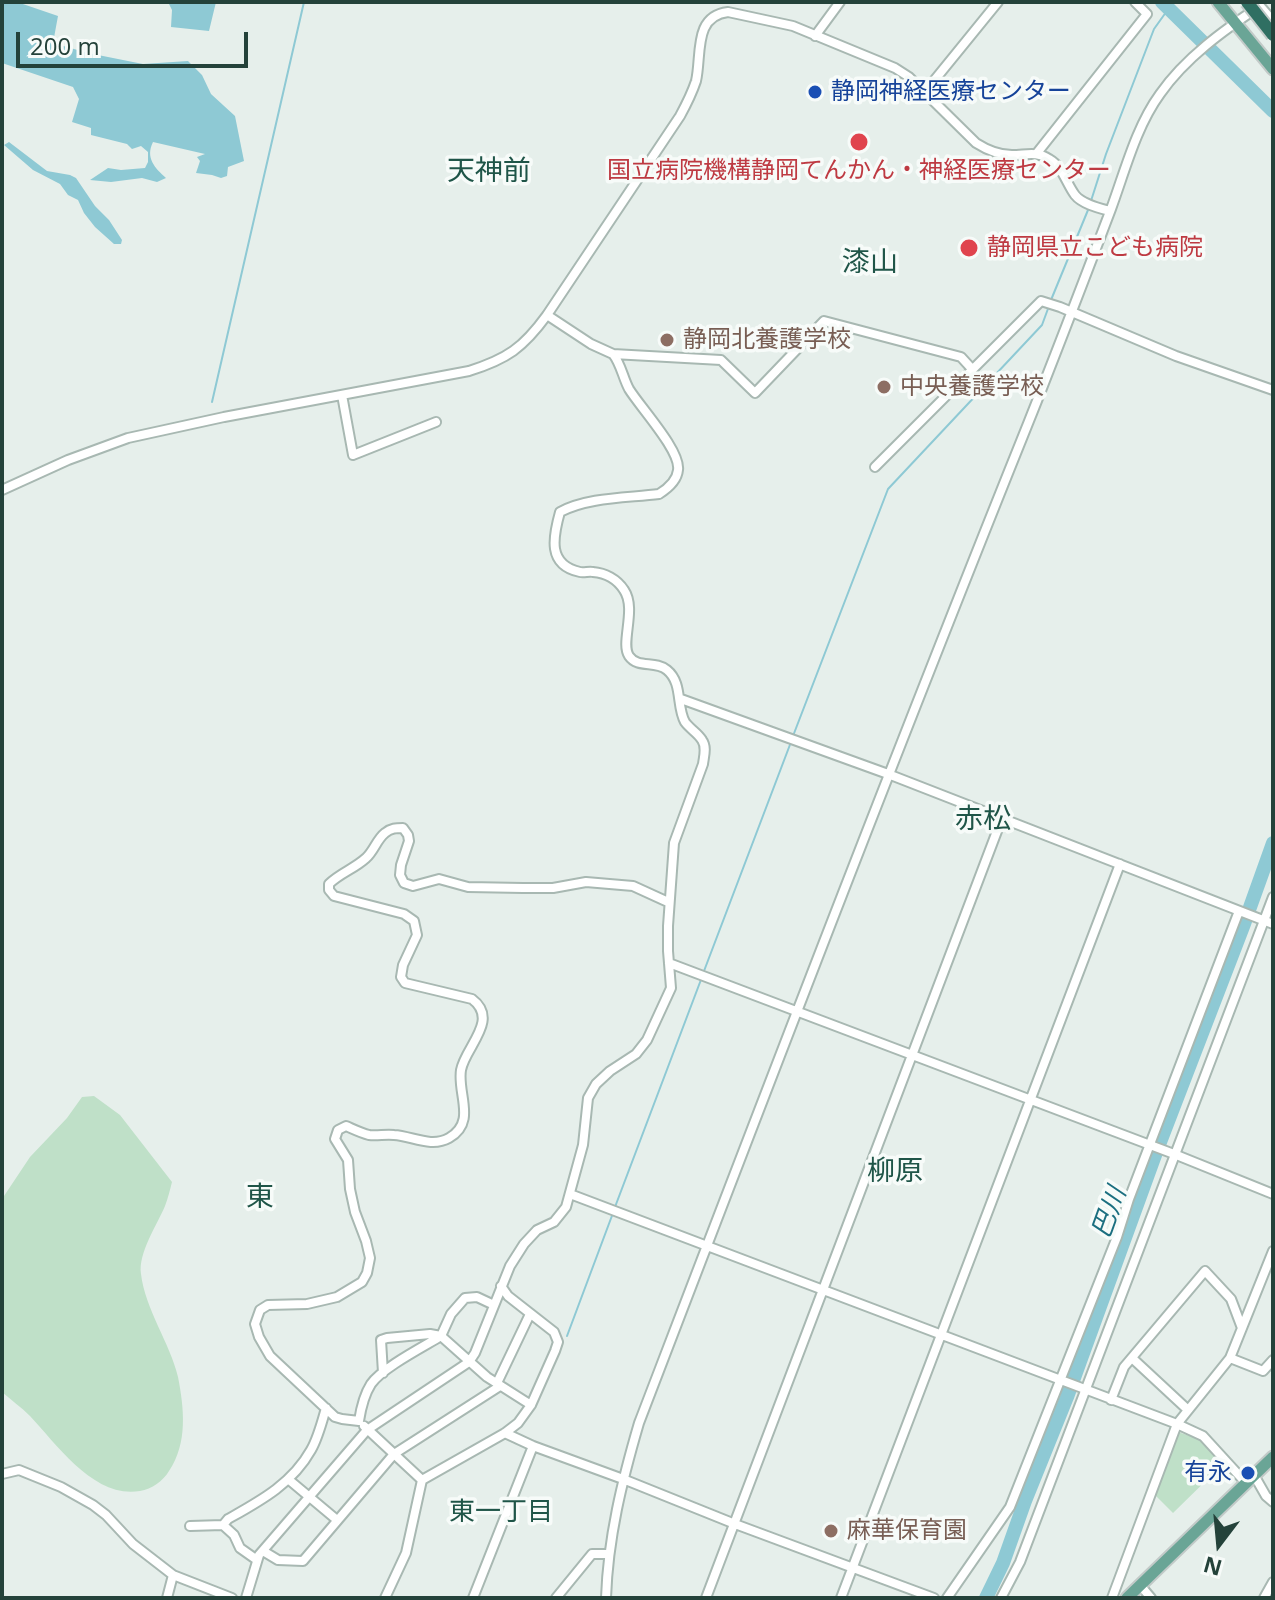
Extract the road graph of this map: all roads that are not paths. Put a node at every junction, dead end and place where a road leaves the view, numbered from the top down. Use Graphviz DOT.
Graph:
graph roads {
  1 [pos="840,2"];
  2 [pos="998,2"];
  3 [pos="1135,2"];
  4 [pos="1220,2"];
  5 [pos="1250,2"];
  6 [pos="1273,21"];
  7 [pos="1234,23"];
  8 [pos="1273,28"];
  9 [pos="1273,35"];
  10 [pos="815,36"];
  11 [pos="1273,69"];
  12 [pos="924,93"];
  13 [pos="1037,153"];
  14 [pos="1110,211"];
  15 [pos="1071,312"];
  16 [pos="547,315"];
  17 [pos="613,354"];
  18 [pos="972,369"];
  19 [pos="1273,390"];
  20 [pos="342,395"];
  21 [pos="436,422"];
  22 [pos="875,467"];
  23 [pos="2,490"];
  24 [pos="681,699"];
  25 [pos="888,774"];
  26 [pos="1002,818"];
  27 [pos="1120,864"];
  28 [pos="1273,897"];
  29 [pos="668,902"];
  30 [pos="1239,911"];
  31 [pos="1269,922"];
  32 [pos="669,963"];
  33 [pos="796,1011"];
  34 [pos="913,1055"];
  35 [pos="1032,1100"];
  36 [pos="1150,1145"];
  37 [pos="1174,1154"];
  38 [pos="570,1194"];
  39 [pos="1273,1194"];
  40 [pos="707,1246"];
  41 [pos="1273,1251"];
  42 [pos="501,1286"];
  43 [pos="823,1290"];
  44 [pos="494,1305"];
  45 [pos="530,1314"];
  46 [pos="1242,1329"];
  47 [pos="942,1335"];
  48 [pos="441,1336"];
  49 [pos="1132,1358"];
  50 [pos="1230,1358"];
  51 [pos="1273,1360"];
  52 [pos="469,1362"];
  53 [pos="383,1373"];
  54 [pos="1061,1381"];
  55 [pos="498,1384"];
  56 [pos="1086,1390"];
  57 [pos="1111,1400"];
  58 [pos="531,1405"];
  59 [pos="326,1408"];
  60 [pos="1188,1410"];
  61 [pos="359,1421"];
  62 [pos="1177,1424"];
  63 [pos="367,1430"];
  64 [pos="505,1433"];
  65 [pos="533,1446"];
  66 [pos="394,1454"];
  67 [pos="1273,1457"];
  68 [pos="2,1474"];
  69 [pos="288,1479"];
  70 [pos="623,1479"];
  71 [pos="1250,1479"];
  72 [pos="422,1480"];
  73 [pos="309,1497"];
  74 [pos="1273,1502"];
  75 [pos="337,1520"];
  76 [pos="735,1524"];
  77 [pos="223,1525"];
  78 [pos="190,1526"];
  79 [pos="263,1551"];
  80 [pos="609,1554"];
  81 [pos="257,1560"];
  82 [pos="853,1568"];
  83 [pos="173,1575"];
  84 [pos="1273,1582"];
  85 [pos="1140,1585"];
  86 [pos="167,1598"];
  87 [pos="232,1598"];
  88 [pos="246,1598"];
  89 [pos="385,1598"];
  90 [pos="473,1598"];
  91 [pos="556,1598"];
  92 [pos="606,1598"];
  93 [pos="706,1598"];
  94 [pos="841,1598"];
  95 [pos="934,1598"];
  96 [pos="947,1598"];
  97 [pos="1001,1598"];
  98 [pos="1112,1598"];
  99 [pos="1127,1598"];
  100 [pos="1151,1598"];
  101 [pos="1264,1598"];
  1 -- 10 [label="street"];
  2 -- 12 [label="street"];
  3 -- 13 [label="street"];
  4 -- 7 [label="main road"];
  5 -- 8 [label="highway, bridge"];
  5 -- 9 [label="highway, bridge"];
  6 -- 7 [label="street"];
  7 -- 11 [label="main road"];
  7 -- 14 [label="street"];
  10 -- 12 [label="street"];
  10 -- 16 [label="street"];
  12 -- 13 [label="street"];
  13 -- 14 [label="street"];
  14 -- 15 [label="street"];
  15 -- 18 [label="street"];
  15 -- 19 [label="street"];
  15 -- 25 [label="street"];
  16 -- 17 [label="street"];
  16 -- 20 [label="street"];
  17 -- 18 [label="street"];
  17 -- 24 [label="street"];
  18 -- 22 [label="street"];
  20 -- 21 [label="street"];
  20 -- 23 [label="street"];
  24 -- 25 [label="street"];
  24 -- 29 [label="street"];
  25 -- 26 [label="street"];
  25 -- 33 [label="street"];
  26 -- 27 [label="street"];
  26 -- 34 [label="street"];
  27 -- 30 [label="street"];
  27 -- 35 [label="street"];
  28 -- 31 [label="street"];
  29 -- 32 [label="street"];
  29 -- 59 [label="street"];
  30 -- 31 [label="street"];
  30 -- 36 [label="street"];
  31 -- 37 [label="street"];
  32 -- 33 [label="street"];
  32 -- 38 [label="street"];
  33 -- 34 [label="street"];
  33 -- 40 [label="street"];
  34 -- 35 [label="street"];
  34 -- 43 [label="street"];
  35 -- 36 [label="street"];
  35 -- 47 [label="street"];
  36 -- 37 [label="street"];
  36 -- 54 [label="street"];
  37 -- 39 [label="street"];
  37 -- 56 [label="street"];
  38 -- 40 [label="street"];
  38 -- 42 [label="street"];
  40 -- 43 [label="street"];
  40 -- 70 [label="street"];
  41 -- 46 [label="street"];
  42 -- 44 [label="street"];
  42 -- 45 [label="street"];
  43 -- 47 [label="street"];
  43 -- 76 [label="street"];
  44 -- 48 [label="street"];
  44 -- 52 [label="street"];
  45 -- 55 [label="street"];
  45 -- 58 [label="street"];
  46 -- 49 [label="street"];
  46 -- 50 [label="street"];
  47 -- 54 [label="street"];
  47 -- 82 [label="street"];
  48 -- 52 [label="street"];
  48 -- 53 [label="street"];
  48 -- 53 [label="street"];
  49 -- 57 [label="street"];
  49 -- 60 [label="street"];
  50 -- 51 [label="street"];
  50 -- 60 [label="street"];
  52 -- 55 [label="street"];
  52 -- 63 [label="street"];
  53 -- 61 [label="street"];
  54 -- 56 [label="street"];
  54 -- 96 [label="street"];
  55 -- 58 [label="street"];
  55 -- 66 [label="street"];
  56 -- 57 [label="street"];
  56 -- 97 [label="street"];
  57 -- 62 [label="street"];
  58 -- 64 [label="street"];
  59 -- 61 [label="street"];
  59 -- 69 [label="street"];
  60 -- 62 [label="street"];
  61 -- 63 [label="street"];
  62 -- 71 [label="street"];
  62 -- 98 [label="street"];
  63 -- 66 [label="street"];
  63 -- 73 [label="street"];
  64 -- 65 [label="street"];
  64 -- 72 [label="street"];
  65 -- 70 [label="street"];
  65 -- 90 [label="street"];
  66 -- 72 [label="street"];
  66 -- 75 [label="street"];
  67 -- 71 [label="main road"];
  68 -- 83 [label="street"];
  69 -- 73 [label="street"];
  69 -- 77 [label="street"];
  70 -- 76 [label="street"];
  70 -- 80 [label="street"];
  71 -- 74 [label="street"];
  71 -- 85 [label="main road"];
  72 -- 89 [label="street"];
  73 -- 75 [label="street"];
  73 -- 79 [label="street"];
  75 -- 79 [label="street"];
  76 -- 82 [label="street"];
  76 -- 93 [label="street"];
  77 -- 78 [label="street"];
  77 -- 81 [label="street"];
  79 -- 81 [label="street"];
  80 -- 91 [label="street"];
  80 -- 92 [label="street"];
  81 -- 88 [label="street"];
  82 -- 94 [label="street"];
  82 -- 95 [label="street"];
  83 -- 86 [label="street"];
  83 -- 87 [label="street"];
  84 -- 101 [label="street"];
  85 -- 99 [label="main road"];
  85 -- 100 [label="street"];
}
